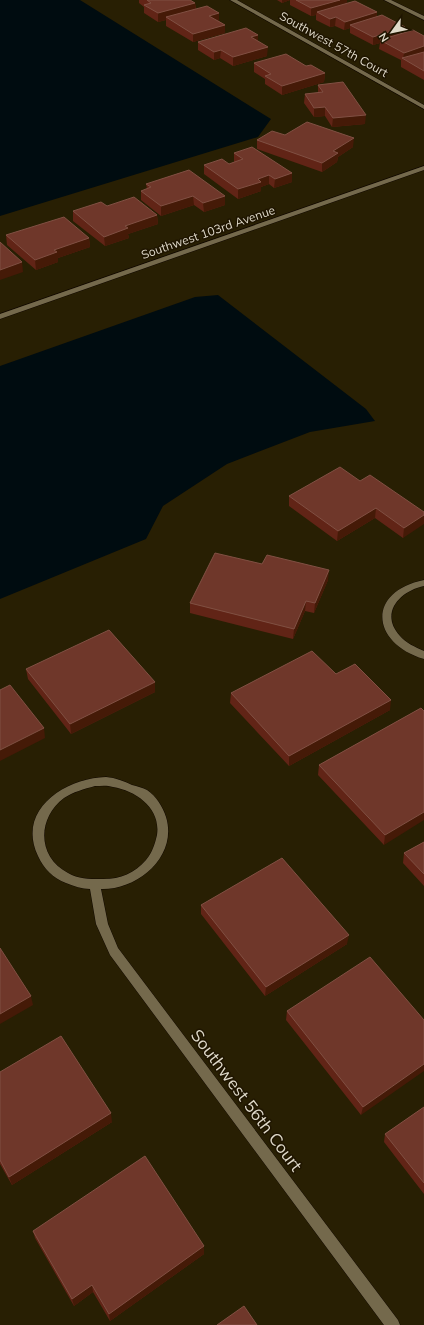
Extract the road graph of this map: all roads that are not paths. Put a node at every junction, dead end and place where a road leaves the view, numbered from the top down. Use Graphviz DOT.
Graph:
graph roads {
  1 [pos="233,0"];
  2 [pos="387,0"];
  3 [pos="424,18"];
  4 [pos="424,107"];
  5 [pos="424,168"];
  6 [pos="0,317"];
  7 [pos="424,583"];
  8 [pos="424,655"];
  9 [pos="95,886"];
  10 [pos="393,1325"];
  1 -- 4 [label="street, Southwest 57th Court"];
  2 -- 3 [label="street"];
  5 -- 6 [label="street, Southwest 103rd Avenue"];
  7 -- 8 [label="street"];
  9 -- 9 [label="street"];
  9 -- 10 [label="street, Southwest 56th Court"];
}
